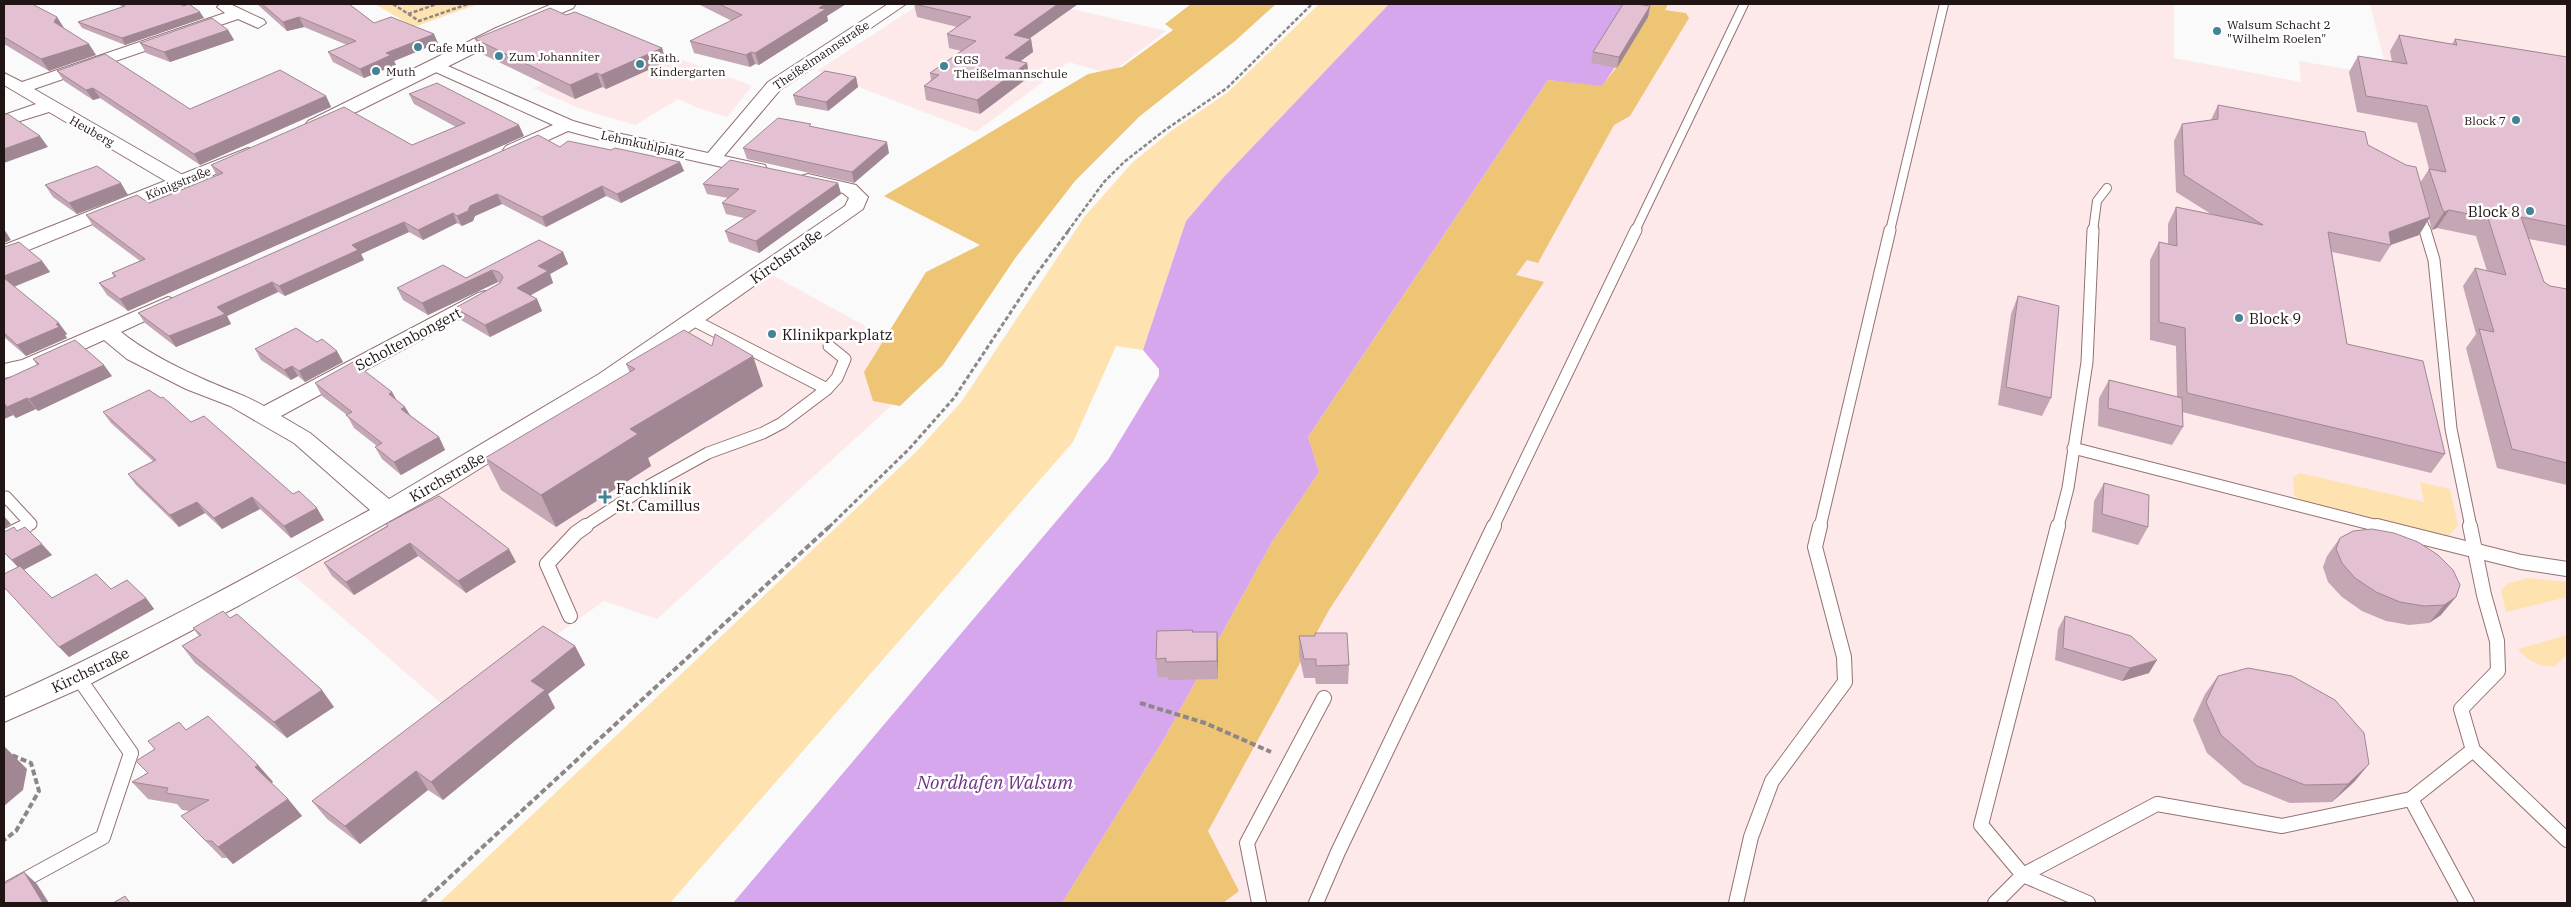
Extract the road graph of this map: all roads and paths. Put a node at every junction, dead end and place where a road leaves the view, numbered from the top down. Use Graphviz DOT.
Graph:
graph roads {
  1 [pos="219,4"];
  2 [pos="393,4"];
  3 [pos="437,4"];
  4 [pos="468,4"];
  5 [pos="567,4"];
  6 [pos="898,4"];
  7 [pos="1312,4"];
  8 [pos="1744,4"];
  9 [pos="1944,4"];
  10 [pos="238,14"];
  11 [pos="408,14"];
  12 [pos="258,23"];
  13 [pos="435,66"];
  14 [pos="4,78"];
  15 [pos="20,88"];
  16 [pos="48,106"];
  17 [pos="4,122"];
  18 [pos="567,125"];
  19 [pos="301,131"];
  20 [pos="266,146"];
  21 [pos="494,158"];
  22 [pos="712,159"];
  23 [pos="771,172"];
  24 [pos="790,176"];
  25 [pos="181,182"];
  26 [pos="2107,188"];
  27 [pos="2416,198"];
  28 [pos="4,253"];
  29 [pos="497,290"];
  30 [pos="188,295"];
  31 [pos="693,320"];
  32 [pos="106,331"];
  33 [pos="828,346"];
  34 [pos="4,370"];
  35 [pos="827,389"];
  36 [pos="265,415"];
  37 [pos="2073,448"];
  38 [pos="6,497"];
  39 [pos="387,511"];
  40 [pos="4,537"];
  41 [pos="2477,551"];
  42 [pos="2567,569"];
  43 [pos="570,616"];
  44 [pos="78,677"];
  45 [pos="1324,698"];
  46 [pos="1140,703"];
  47 [pos="4,711"];
  48 [pos="2473,750"];
  49 [pos="4,752"];
  50 [pos="1290,760"];
  51 [pos="2411,799"];
  52 [pos="4,840"];
  53 [pos="2567,840"];
  54 [pos="2023,875"];
  55 [pos="4,891"];
  56 [pos="422,903"];
  57 [pos="1260,903"];
  58 [pos="1316,903"];
  59 [pos="1736,903"];
  60 [pos="1995,903"];
  61 [pos="2088,903"];
  62 [pos="2467,903"];
  1 -- 10 [label="street"];
  2 -- 11 [label="path"];
  3 -- 11 [label="path"];
  4 -- 11 [label="path"];
  5 -- 13 [label="street"];
  6 -- 22 [label="street, Theißelmannstraße"];
  7 -- 56 [label="path"];
  8 -- 58 [label="lane"];
  9 -- 59 [label="lane"];
  10 -- 12 [label="street"];
  10 -- 15 [label="street"];
  13 -- 18 [label="street, Lehmkuhlplatz"];
  13 -- 19 [label="street"];
  14 -- 15 [label="street, Heuberg"];
  15 -- 16 [label="street, Heuberg"];
  16 -- 17 [label="street"];
  16 -- 25 [label="street, Heuberg"];
  18 -- 21 [label="street"];
  18 -- 22 [label="street, Lehmkuhlplatz"];
  20 -- 25 [label="street, Königstraße"];
  22 -- 23 [label="street, Lehmkuhlplatz"];
  24 -- 31 [label="street, Kirchstraße"];
  25 -- 28 [label="street, Königstraße"];
  26 -- 37 [label="lane"];
  27 -- 41 [label="lane"];
  29 -- 36 [label="street, Scholtenbongert"];
  30 -- 32 [label="street"];
  31 -- 35 [label="lane"];
  31 -- 39 [label="street, Kirchstraße"];
  32 -- 34 [label="street"];
  32 -- 36 [label="street"];
  33 -- 35 [label="lane"];
  35 -- 43 [label="lane"];
  36 -- 39 [label="street"];
  37 -- 41 [label="lane"];
  37 -- 54 [label="lane"];
  38 -- 40 [label="lane"];
  39 -- 44 [label="street, Kirchstraße"];
  41 -- 42 [label="lane"];
  41 -- 48 [label="lane"];
  44 -- 47 [label="street, Kirchstraße"];
  44 -- 55 [label="lane"];
  45 -- 50 [label="lane"];
  46 -- 50 [label="path"];
  48 -- 51 [label="lane"];
  48 -- 53 [label="lane"];
  49 -- 52 [label="path"];
  50 -- 57 [label="lane"];
  51 -- 54 [label="lane"];
  51 -- 62 [label="lane"];
  54 -- 60 [label="lane"];
  54 -- 61 [label="lane"];
}
